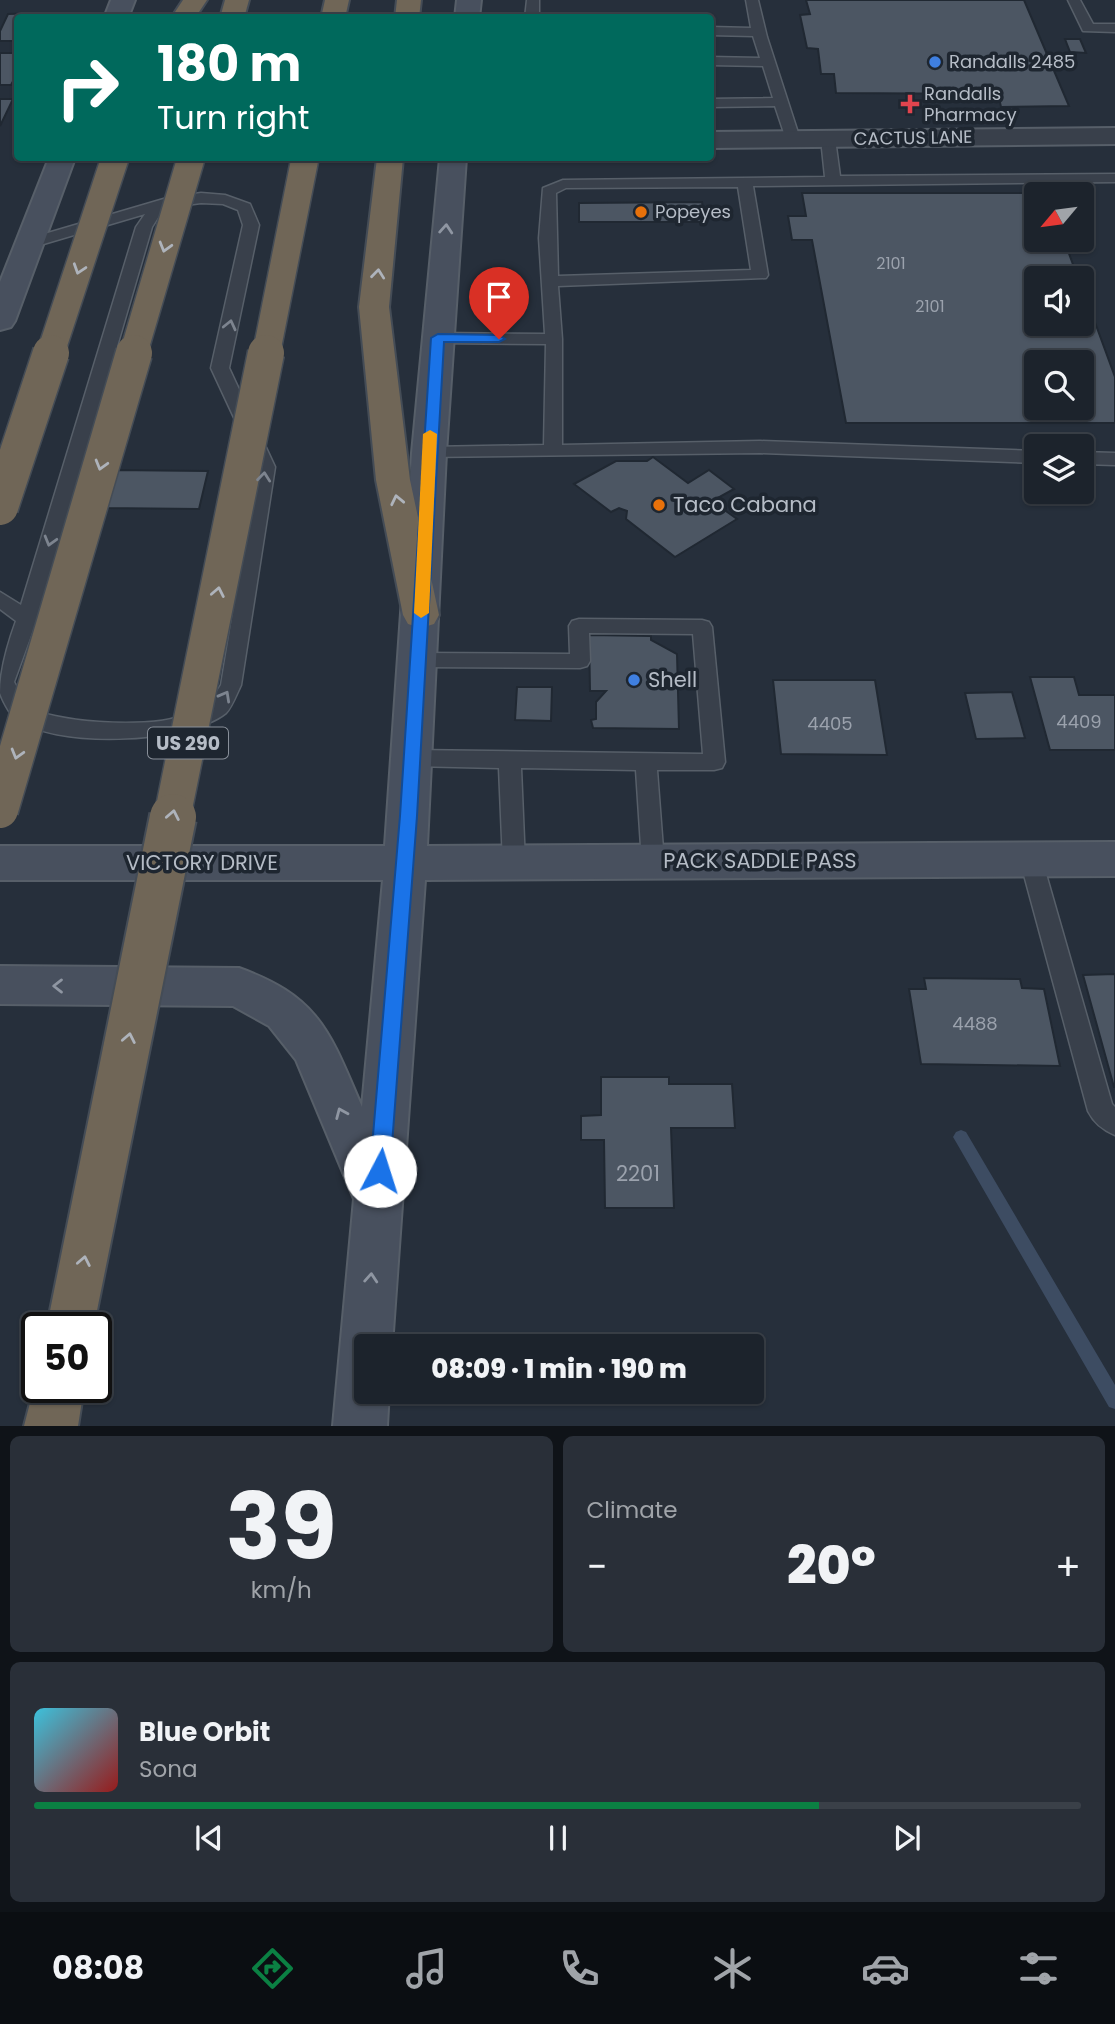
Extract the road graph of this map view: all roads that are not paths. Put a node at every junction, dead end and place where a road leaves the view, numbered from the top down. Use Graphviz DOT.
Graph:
graph roads {
  1 [pos="752,0"];
  2 [pos="1074,0"];
  3 [pos="1115,29"];
  4 [pos="714,31"];
  5 [pos="758,32"];
  6 [pos="714,61"];
  7 [pos="767,62"];
  8 [pos="714,103"];
  9 [pos="780,103"];
  10 [pos="1115,136"];
  11 [pos="793,139"];
  12 [pos="828,139"];
  13 [pos="714,140"];
  14 [pos="61,161"];
  15 [pos="115,161"];
  16 [pos="190,161"];
  17 [pos="304,161"];
  18 [pos="390,161"];
  19 [pos="453,161"];
  20 [pos="1115,178"];
  21 [pos="834,180"];
  22 [pos="745,183"];
  23 [pos="158,206"];
  24 [pos="30,243"];
  25 [pos="550,281"];
  26 [pos="0,321"];
  27 [pos="438,338"];
  28 [pos="554,339"];
  29 [pos="553,450"];
  30 [pos="429,453"];
  31 [pos="1024,457"];
  32 [pos="1094,458"];
  33 [pos="1115,459"];
  34 [pos="0,506"];
  35 [pos="0,599"];
  36 [pos="421,615"];
  37 [pos="27,619"];
  38 [pos="418,660"];
  39 [pos="411,758"];
  40 [pos="510,760"];
  41 [pos="646,762"];
  42 [pos="0,810"];
  43 [pos="1115,859"];
  44 [pos="1031,860"];
  45 [pos="653,862"];
  46 [pos="0,863"];
  47 [pos="405,863"];
  48 [pos="514,863"];
  49 [pos="0,985"];
  50 [pos="1115,1123"];
  51 [pos="377,1199"];
  52 [pos="73,1312"];
  53 [pos="367,1334"];
  54 [pos="55,1403"];
  55 [pos="362,1404"];
  56 [pos="51,1426"];
  57 [pos="360,1426"];
  1 -- 5 [label="lane"];
  2 -- 3 [label="lane"];
  4 -- 5 [label="lane"];
  5 -- 7 [label="lane"];
  6 -- 7 [label="lane"];
  7 -- 9 [label="lane"];
  8 -- 9 [label="lane"];
  9 -- 11 [label="lane"];
  10 -- 12 [label="street, CACTUS LANE"];
  11 -- 12 [label="street, CACTUS LANE"];
  11 -- 13 [label="street, CACTUS LANE"];
  12 -- 21 [label="lane"];
  14 -- 24 [label="main road"];
  15 -- 34 [label="highway, one-way, bridge"];
  16 -- 42 [label="highway, one-way, bridge"];
  52 -- 17 [label="highway, US 290, one-way, bridge"];
  36 -- 18 [label="highway, one-way"];
  27 -- 19 [label="main road, one-way"];
  20 -- 21 [label="lane"];
  21 -- 22 [label="lane"];
  22 -- 25 [label="lane"];
  22 -- 25 [label="lane"];
  23 -- 24 [label="lane"];
  23 -- 37 [label="lane, one-way"];
  37 -- 23 [label="lane, one-way"];
  24 -- 26 [label="main road"];
  25 -- 28 [label="lane"];
  27 -- 28 [label="lane"];
  27 -- 30 [label="main road"];
  28 -- 29 [label="lane"];
  29 -- 30 [label="lane"];
  29 -- 31 [label="lane"];
  30 -- 36 [label="main road"];
  32 -- 33 [label="lane"];
  35 -- 37 [label="lane"];
  36 -- 38 [label="main road"];
  38 -- 39 [label="main road"];
  38 -- 41 [label="lane"];
  39 -- 40 [label="lane"];
  39 -- 47 [label="main road"];
  40 -- 41 [label="lane"];
  40 -- 48 [label="lane"];
  41 -- 45 [label="lane"];
  43 -- 44 [label="main road, PACK SADDLE PASS"];
  44 -- 45 [label="main road, PACK SADDLE PASS"];
  44 -- 50 [label="lane"];
  45 -- 48 [label="main road, PACK SADDLE PASS"];
  46 -- 47 [label="main road, VICTORY DRIVE"];
  47 -- 48 [label="main road, PACK SADDLE PASS"];
  47 -- 51 [label="main road"];
  51 -- 49 [label="main road, one-way"];
  53 -- 51 [label="main road, one-way"];
  54 -- 56 [label="highway"];
  55 -- 57 [label="main road"];
}
